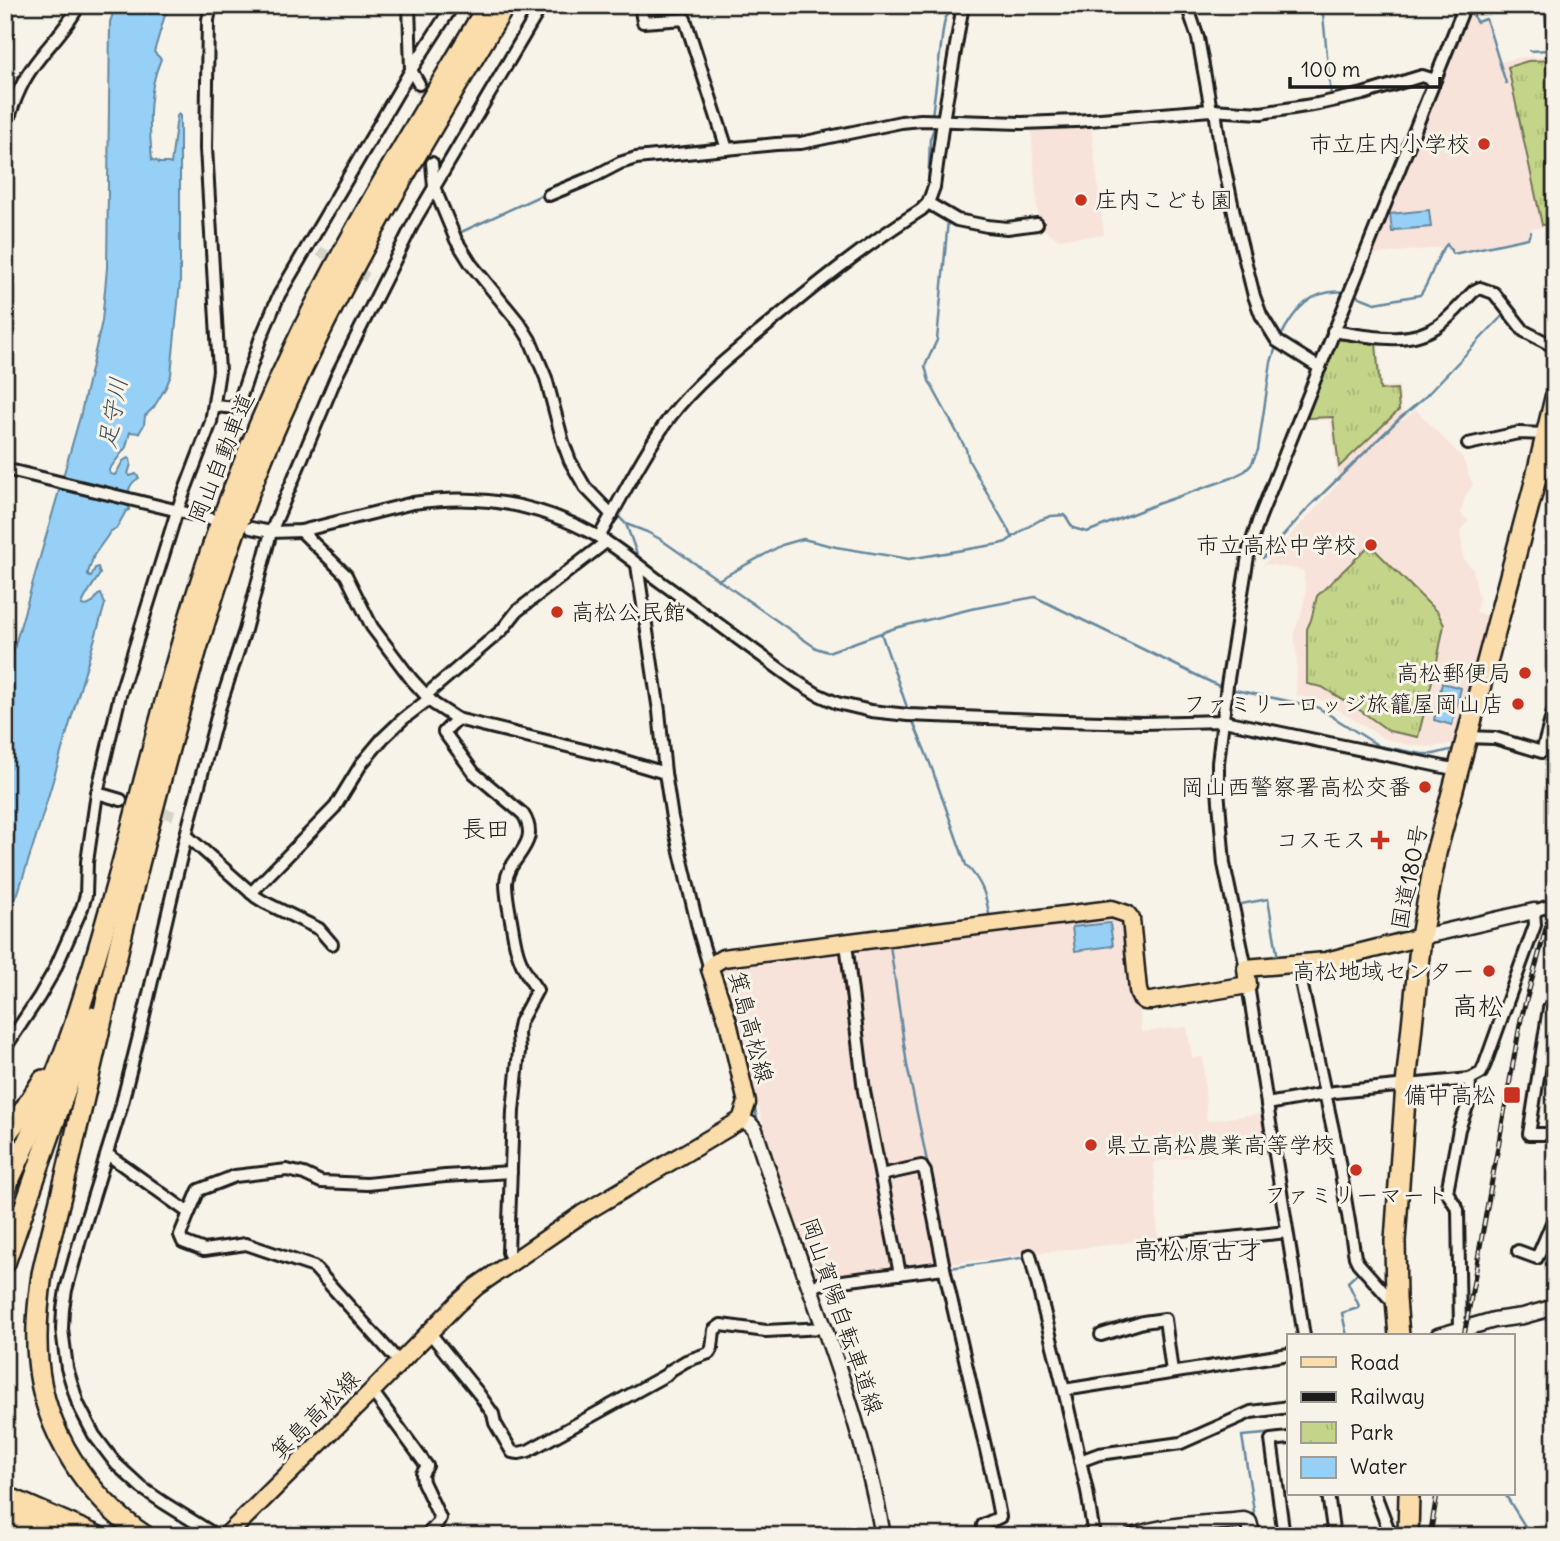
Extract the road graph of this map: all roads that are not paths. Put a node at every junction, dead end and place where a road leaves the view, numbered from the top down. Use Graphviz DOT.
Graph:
graph roads {
  1 [pos="79,5"];
  2 [pos="211,5"];
  3 [pos="409,5"];
  4 [pos="453,5"];
  5 [pos="488,5"];
  6 [pos="505,5"];
  7 [pos="542,5"];
  8 [pos="639,5"];
  9 [pos="1186,5"];
  10 [pos="1465,5"];
  11 [pos="966,7"];
  12 [pos="411,70"];
  13 [pos="1435,80"];
  14 [pos="419,84"];
  15 [pos="1214,112"];
  16 [pos="935,121"];
  17 [pos="5,129"];
  18 [pos="726,146"];
  19 [pos="432,163"];
  20 [pos="434,187"];
  21 [pos="549,195"];
  22 [pos="931,197"];
  23 [pos="1037,224"];
  24 [pos="308,245"];
  25 [pos="319,251"];
  26 [pos="1333,331"];
  27 [pos="1555,347"];
  28 [pos="1320,368"];
  29 [pos="1555,398"];
  30 [pos="214,405"];
  31 [pos="1546,434"];
  32 [pos="1468,444"];
  33 [pos="7,470"];
  34 [pos="173,510"];
  35 [pos="613,513"];
  36 [pos="212,519"];
  37 [pos="251,528"];
  38 [pos="302,531"];
  39 [pos="271,532"];
  40 [pos="603,540"];
  41 [pos="637,565"];
  42 [pos="427,697"];
  43 [pos="1555,705"];
  44 [pos="457,719"];
  45 [pos="1224,721"];
  46 [pos="1465,743"];
  47 [pos="1538,751"];
  48 [pos="1555,751"];
  49 [pos="1458,770"];
  50 [pos="665,773"];
  51 [pos="97,793"];
  52 [pos="121,800"];
  53 [pos="178,817"];
  54 [pos="190,821"];
  55 [pos="186,835"];
  56 [pos="251,892"];
  57 [pos="130,896"];
  58 [pos="1555,905"];
  59 [pos="1534,911"];
  60 [pos="1421,937"];
  61 [pos="846,943"];
  62 [pos="332,944"];
  63 [pos="1297,963"];
  64 [pos="714,964"];
  65 [pos="92,967"];
  66 [pos="1246,968"];
  67 [pos="1248,985"];
  68 [pos="1549,1008"];
  69 [pos="1549,1043"];
  70 [pos="5,1048"];
  71 [pos="1470,1079"];
  72 [pos="1406,1085"];
  73 [pos="1325,1095"];
  74 [pos="1267,1104"];
  75 [pos="741,1120"];
  76 [pos="1555,1134"];
  77 [pos="5,1136"];
  78 [pos="107,1154"];
  79 [pos="511,1172"];
  80 [pos="881,1175"];
  81 [pos="5,1189"];
  82 [pos="189,1213"];
  83 [pos="1555,1216"];
  84 [pos="1287,1232"];
  85 [pos="1162,1245"];
  86 [pos="1518,1251"];
  87 [pos="1030,1257"];
  88 [pos="513,1261"];
  89 [pos="5,1263"];
  90 [pos="944,1268"];
  91 [pos="900,1274"];
  92 [pos="813,1287"];
  93 [pos="1396,1299"];
  94 [pos="1555,1307"];
  95 [pos="824,1328"];
  96 [pos="1460,1329"];
  97 [pos="430,1333"];
  98 [pos="1304,1334"];
  99 [pos="1399,1334"];
  100 [pos="1444,1334"];
  101 [pos="1101,1335"];
  102 [pos="1287,1354"];
  103 [pos="400,1363"];
  104 [pos="1172,1372"];
  105 [pos="1067,1389"];
  106 [pos="372,1391"];
  107 [pos="1287,1407"];
  108 [pos="1287,1438"];
  109 [pos="1083,1460"];
  110 [pos="5,1496"];
  111 [pos="1328,1496"];
  112 [pos="1376,1496"];
  113 [pos="1409,1496"];
  114 [pos="5,1516"];
  115 [pos="52,1536"];
  116 [pos="97,1536"];
  117 [pos="145,1536"];
  118 [pos="217,1536"];
  119 [pos="226,1536"];
  120 [pos="426,1536"];
  121 [pos="883,1536"];
  122 [pos="982,1536"];
  123 [pos="1094,1536"];
  124 [pos="1132,1536"];
  125 [pos="1253,1536"];
  126 [pos="1284,1536"];
  127 [pos="1334,1536"];
  128 [pos="1391,1536"];
  129 [pos="1408,1536"];
  1 -- 17 [label="street"];
  2 -- 30 [label="street"];
  3 -- 12 [label="street"];
  4 -- 12 [label="street"];
  5 -- 65 [label="highway, 岡山自動車道"];
  6 -- 57 [label="highway, 岡山自動車道"];
  7 -- 20 [label="street"];
  8 -- 18 [label="street"];
  9 -- 15 [label="street"];
  10 -- 13 [label="street"];
  11 -- 16 [label="street"];
  12 -- 14 [label="street"];
  12 -- 24 [label="street"];
  13 -- 15 [label="street"];
  13 -- 26 [label="street"];
  15 -- 16 [label="street"];
  15 -- 28 [label="street"];
  16 -- 18 [label="street"];
  16 -- 22 [label="street"];
  18 -- 21 [label="street"];
  19 -- 20 [label="street"];
  20 -- 35 [label="street"];
  20 -- 39 [label="street"];
  22 -- 23 [label="street"];
  22 -- 35 [label="street"];
  24 -- 25 [label="street"];
  24 -- 30 [label="street"];
  26 -- 27 [label="street"];
  26 -- 28 [label="street"];
  28 -- 45 [label="street"];
  29 -- 31 [label="highway, 国道180号"];
  30 -- 34 [label="street"];
  31 -- 32 [label="street"];
  31 -- 46 [label="highway, 国道180号"];
  33 -- 34 [label="street"];
  34 -- 36 [label="street"];
  34 -- 51 [label="street"];
  35 -- 40 [label="street"];
  37 -- 39 [label="street"];
  38 -- 39 [label="street"];
  38 -- 40 [label="street"];
  38 -- 42 [label="street"];
  39 -- 54 [label="street"];
  40 -- 41 [label="street"];
  40 -- 42 [label="street"];
  41 -- 45 [label="street"];
  41 -- 50 [label="street"];
  42 -- 44 [label="street"];
  42 -- 56 [label="street"];
  43 -- 47 [label="street"];
  44 -- 50 [label="street"];
  44 -- 79 [label="street"];
  45 -- 49 [label="street"];
  45 -- 66 [label="street"];
  46 -- 47 [label="street"];
  46 -- 49 [label="highway, 国道180号"];
  47 -- 48 [label="street"];
  49 -- 60 [label="highway, 国道180号"];
  50 -- 64 [label="street"];
  51 -- 52 [label="street"];
  51 -- 70 [label="street"];
  53 -- 54 [label="street"];
  54 -- 55 [label="street"];
  55 -- 56 [label="street"];
  55 -- 78 [label="street"];
  56 -- 62 [label="street"];
  57 -- 89 [label="highway"];
  57 -- 117 [label="highway"];
  58 -- 59 [label="street"];
  59 -- 60 [label="main road"];
  59 -- 71 [label="street"];
  60 -- 63 [label="main road"];
  60 -- 72 [label="highway, 国道180号"];
  61 -- 64 [label="main road, 箕島高松線"];
  61 -- 67 [label="main road, 箕島高松線"];
  61 -- 80 [label="street"];
  63 -- 66 [label="main road"];
  63 -- 73 [label="street"];
  64 -- 75 [label="main road, 箕島高松線"];
  65 -- 77 [label="highway"];
  65 -- 81 [label="highway"];
  66 -- 67 [label="main road"];
  67 -- 74 [label="street"];
  68 -- 69 [label="street"];
  69 -- 76 [label="street"];
  71 -- 72 [label="street"];
  71 -- 96 [label="street"];
  72 -- 73 [label="street"];
  72 -- 93 [label="highway, 国道180号"];
  73 -- 74 [label="street"];
  73 -- 93 [label="street"];
  74 -- 84 [label="street"];
  75 -- 88 [label="main road, 箕島高松線"];
  75 -- 92 [label="main road, 岡山賀陽自転車道線"];
  78 -- 82 [label="street"];
  78 -- 118 [label="street"];
  79 -- 82 [label="street"];
  79 -- 88 [label="street"];
  80 -- 90 [label="street"];
  80 -- 91 [label="street"];
  82 -- 103 [label="street"];
  83 -- 86 [label="street"];
  84 -- 85 [label="street"];
  84 -- 98 [label="street"];
  87 -- 105 [label="street"];
  88 -- 97 [label="main road, 箕島高松線"];
  90 -- 91 [label="street"];
  90 -- 122 [label="street"];
  91 -- 92 [label="street"];
  92 -- 95 [label="main road, 岡山賀陽自転車道線"];
  93 -- 99 [label="highway, 国道180号"];
  94 -- 96 [label="main road"];
  95 -- 97 [label="street"];
  95 -- 121 [label="main road, 岡山賀陽自転車道線"];
  96 -- 100 [label="main road"];
  97 -- 103 [label="main road, 箕島高松線"];
  101 -- 104 [label="street"];
  102 -- 104 [label="street"];
  103 -- 106 [label="main road, 箕島高松線"];
  104 -- 105 [label="street"];
  105 -- 109 [label="street"];
  106 -- 119 [label="main road, 箕島高松線"];
  106 -- 120 [label="street"];
  107 -- 109 [label="street"];
  108 -- 126 [label="street"];
  109 -- 123 [label="street"];
  110 -- 116 [label="highway"];
  111 -- 127 [label="street"];
  112 -- 128 [label="street"];
  113 -- 129 [label="highway"];
  114 -- 115 [label="highway"];
  124 -- 125 [label="main road"];
}
